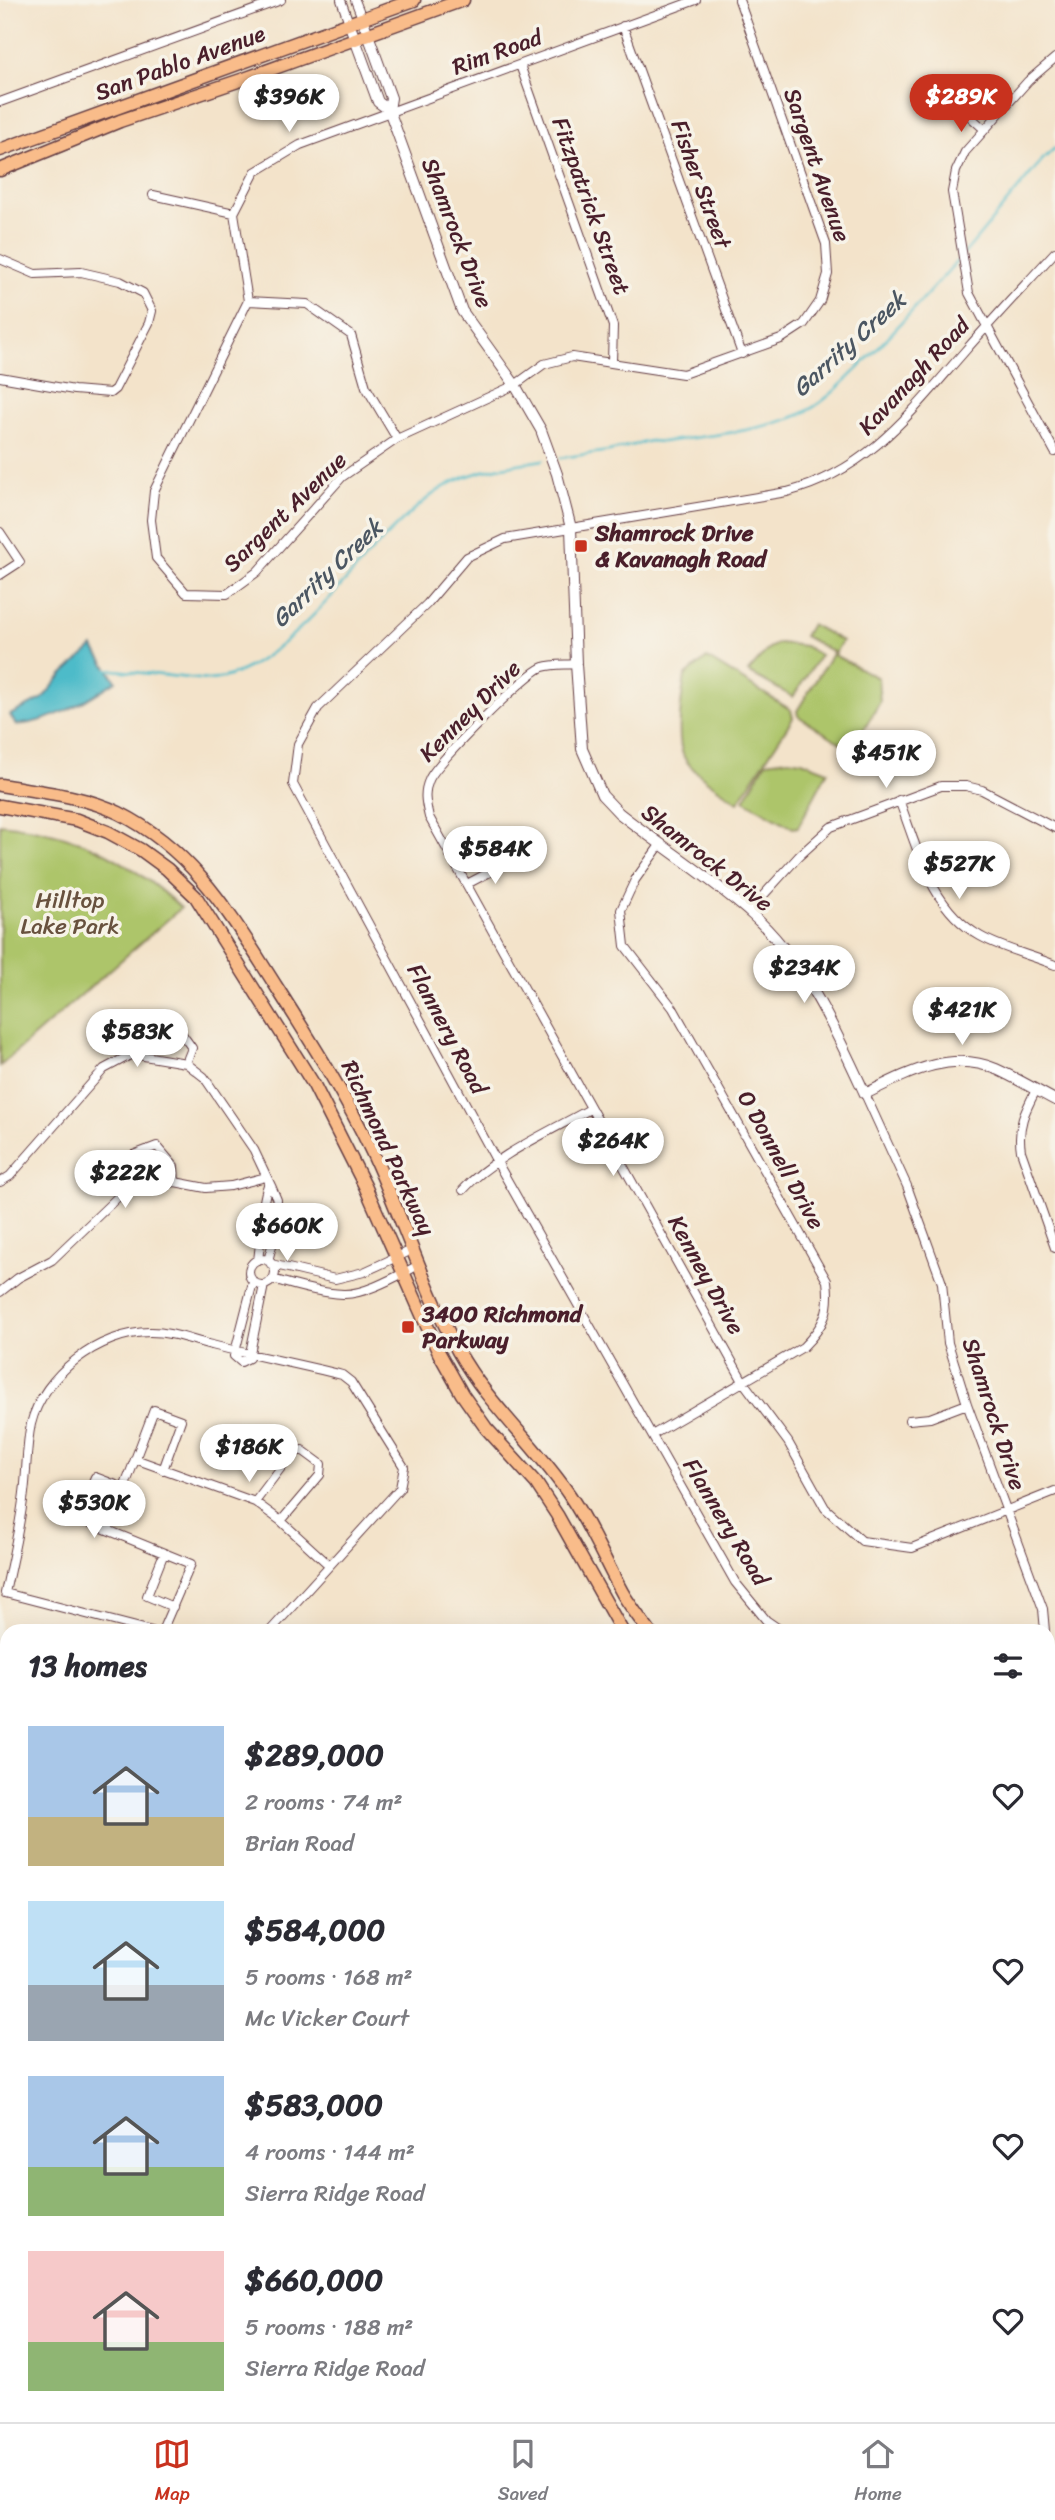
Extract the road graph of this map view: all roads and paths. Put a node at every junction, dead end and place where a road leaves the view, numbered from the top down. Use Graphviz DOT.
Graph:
graph roads {
  1 [pos="281,0"];
  2 [pos="341,0"];
  3 [pos="355,0"];
  4 [pos="414,0"];
  5 [pos="463,0"];
  6 [pos="696,0"];
  7 [pos="739,0"];
  8 [pos="356,20"];
  9 [pos="623,26"];
  10 [pos="362,37"];
  11 [pos="1055,58"];
  12 [pos="520,65"];
  13 [pos="945,93"];
  14 [pos="0,102"];
  15 [pos="389,110"];
  16 [pos="984,129"];
  17 [pos="0,150"];
  18 [pos="0,170"];
  19 [pos="153,195"];
  20 [pos="234,213"];
  21 [pos="1055,252"];
  22 [pos="0,259"];
  23 [pos="248,301"];
  24 [pos="986,327"];
  25 [pos="742,354"];
  26 [pos="612,362"];
  27 [pos="0,377"];
  28 [pos="515,384"];
  29 [pos="397,439"];
  30 [pos="1055,452"];
  31 [pos="571,528"];
  32 [pos="0,532"];
  33 [pos="0,575"];
  34 [pos="576,664"];
  35 [pos="0,785"];
  36 [pos="899,800"];
  37 [pos="0,806"];
  38 [pos="1055,828"];
  39 [pos="660,845"];
  40 [pos="509,862"];
  41 [pos="467,884"];
  42 [pos="749,911"];
  43 [pos="1055,965"];
  44 [pos="132,1054"];
  45 [pos="187,1063"];
  46 [pos="1036,1090"];
  47 [pos="865,1094"];
  48 [pos="1055,1100"];
  49 [pos="590,1109"];
  50 [pos="497,1163"];
  51 [pos="268,1180"];
  52 [pos="0,1182"];
  53 [pos="175,1182"];
  54 [pos="463,1190"];
  55 [pos="123,1192"];
  56 [pos="1055,1248"];
  57 [pos="412,1250"];
  58 [pos="396,1258"];
  59 [pos="266,1262"];
  60 [pos="419,1265"];
  61 [pos="403,1273"];
  62 [pos="273,1279"];
  63 [pos="253,1282"];
  64 [pos="264,1285"];
  65 [pos="0,1292"];
  66 [pos="245,1313"];
  67 [pos="258,1316"];
  68 [pos="235,1350"];
  69 [pos="250,1353"];
  70 [pos="744,1383"];
  71 [pos="967,1404"];
  72 [pos="909,1420"];
  73 [pos="652,1435"];
  74 [pos="135,1459"];
  75 [pos="163,1470"];
  76 [pos="124,1489"];
  77 [pos="1055,1491"];
  78 [pos="255,1502"];
  79 [pos="1005,1510"];
  80 [pos="281,1521"];
  81 [pos="108,1530"];
  82 [pos="164,1553"];
  83 [pos="329,1564"];
  84 [pos="2,1594"];
  85 [pos="173,1607"];
  86 [pos="124,1624"];
  87 [pos="165,1624"];
  88 [pos="276,1624"];
  89 [pos="618,1624"];
  90 [pos="644,1624"];
  91 [pos="772,1624"];
  92 [pos="1044,1624"];
  1 -- 14 [label="street"];
  2 -- 8 [label="street, Shamrock Drive"];
  3 -- 8 [label="street, Shamrock Drive"];
  4 -- 8 [label="main road, San Pablo Avenue"];
  5 -- 10 [label="main road, San Pablo Avenue"];
  6 -- 9 [label="street, Rim Road"];
  7 -- 25 [label="street, Sargent Avenue"];
  8 -- 10 [label="street, Shamrock Drive"];
  8 -- 17 [label="main road, San Pablo Avenue"];
  9 -- 12 [label="street, Rim Road"];
  9 -- 25 [label="street, Fisher Street"];
  10 -- 15 [label="street, Shamrock Drive"];
  10 -- 18 [label="main road, San Pablo Avenue"];
  11 -- 16 [label="street"];
  12 -- 15 [label="street, Rim Road"];
  12 -- 26 [label="street, Fitzpatrick Street"];
  13 -- 16 [label="street"];
  15 -- 20 [label="street"];
  15 -- 28 [label="street, Shamrock Drive"];
  16 -- 24 [label="street"];
  19 -- 20 [label="street"];
  20 -- 23 [label="street"];
  21 -- 24 [label="street, Kavanagh Road"];
  22 -- 27 [label="street"];
  23 -- 29 [label="street"];
  23 -- 29 [label="street, Sargent Avenue"];
  24 -- 30 [label="street"];
  24 -- 31 [label="street, Kavanagh Road"];
  25 -- 26 [label="street, Sargent Avenue"];
  26 -- 28 [label="street, Sargent Avenue"];
  28 -- 29 [label="street, Sargent Avenue"];
  28 -- 31 [label="street, Shamrock Drive"];
  31 -- 34 [label="street, Shamrock Drive"];
  31 -- 50 [label="street, Flannery Road"];
  32 -- 33 [label="street"];
  34 -- 39 [label="street, Shamrock Drive"];
  34 -- 41 [label="street, Kenney Drive"];
  35 -- 57 [label="main road, Richmond Parkway"];
  36 -- 38 [label="street"];
  36 -- 42 [label="street"];
  36 -- 43 [label="street"];
  37 -- 58 [label="main road, Richmond Parkway"];
  39 -- 42 [label="street, Shamrock Drive"];
  39 -- 70 [label="street, O Donnell Drive"];
  40 -- 41 [label="street"];
  41 -- 49 [label="street, Kenney Drive"];
  42 -- 47 [label="street, Shamrock Drive"];
  44 -- 45 [label="street"];
  44 -- 45 [label="street"];
  44 -- 52 [label="street"];
  45 -- 51 [label="street"];
  46 -- 47 [label="street"];
  46 -- 48 [label="street"];
  46 -- 56 [label="street"];
  47 -- 71 [label="street, Shamrock Drive"];
  49 -- 50 [label="street"];
  49 -- 70 [label="street, Kenney Drive"];
  50 -- 54 [label="street"];
  50 -- 73 [label="street, Flannery Road"];
  51 -- 53 [label="street"];
  51 -- 59 [label="street"];
  51 -- 59 [label="street"];
  53 -- 55 [label="street"];
  53 -- 55 [label="street"];
  55 -- 65 [label="street"];
  57 -- 58 [label="street"];
  57 -- 60 [label="main road, Richmond Parkway"];
  58 -- 59 [label="street"];
  58 -- 61 [label="main road, Richmond Parkway"];
  59 -- 62 [label="street"];
  59 -- 63 [label="street"];
  60 -- 61 [label="street"];
  60 -- 90 [label="main road, Richmond Parkway"];
  61 -- 62 [label="street"];
  61 -- 89 [label="main road, Richmond Parkway"];
  62 -- 64 [label="street"];
  63 -- 64 [label="street"];
  63 -- 66 [label="street"];
  64 -- 67 [label="street"];
  66 -- 67 [label="street"];
  66 -- 68 [label="street"];
  67 -- 69 [label="street"];
  68 -- 69 [label="street"];
  68 -- 84 [label="street"];
  69 -- 83 [label="street"];
  70 -- 73 [label="street, O Donnell Drive"];
  70 -- 79 [label="street, Kenney Drive"];
  71 -- 72 [label="street"];
  71 -- 79 [label="street, Shamrock Drive"];
  73 -- 91 [label="street, Flannery Road"];
  74 -- 75 [label="street"];
  74 -- 75 [label="street"];
  74 -- 76 [label="street"];
  75 -- 78 [label="street"];
  76 -- 81 [label="street"];
  76 -- 81 [label="street"];
  77 -- 79 [label="street, Kenney Drive"];
  78 -- 80 [label="street"];
  78 -- 80 [label="street"];
  79 -- 92 [label="street, Shamrock Drive"];
  80 -- 83 [label="street"];
  81 -- 82 [label="street"];
  82 -- 85 [label="street"];
  82 -- 85 [label="street"];
  83 -- 88 [label="street"];
  84 -- 86 [label="street"];
  85 -- 87 [label="street"];
}
